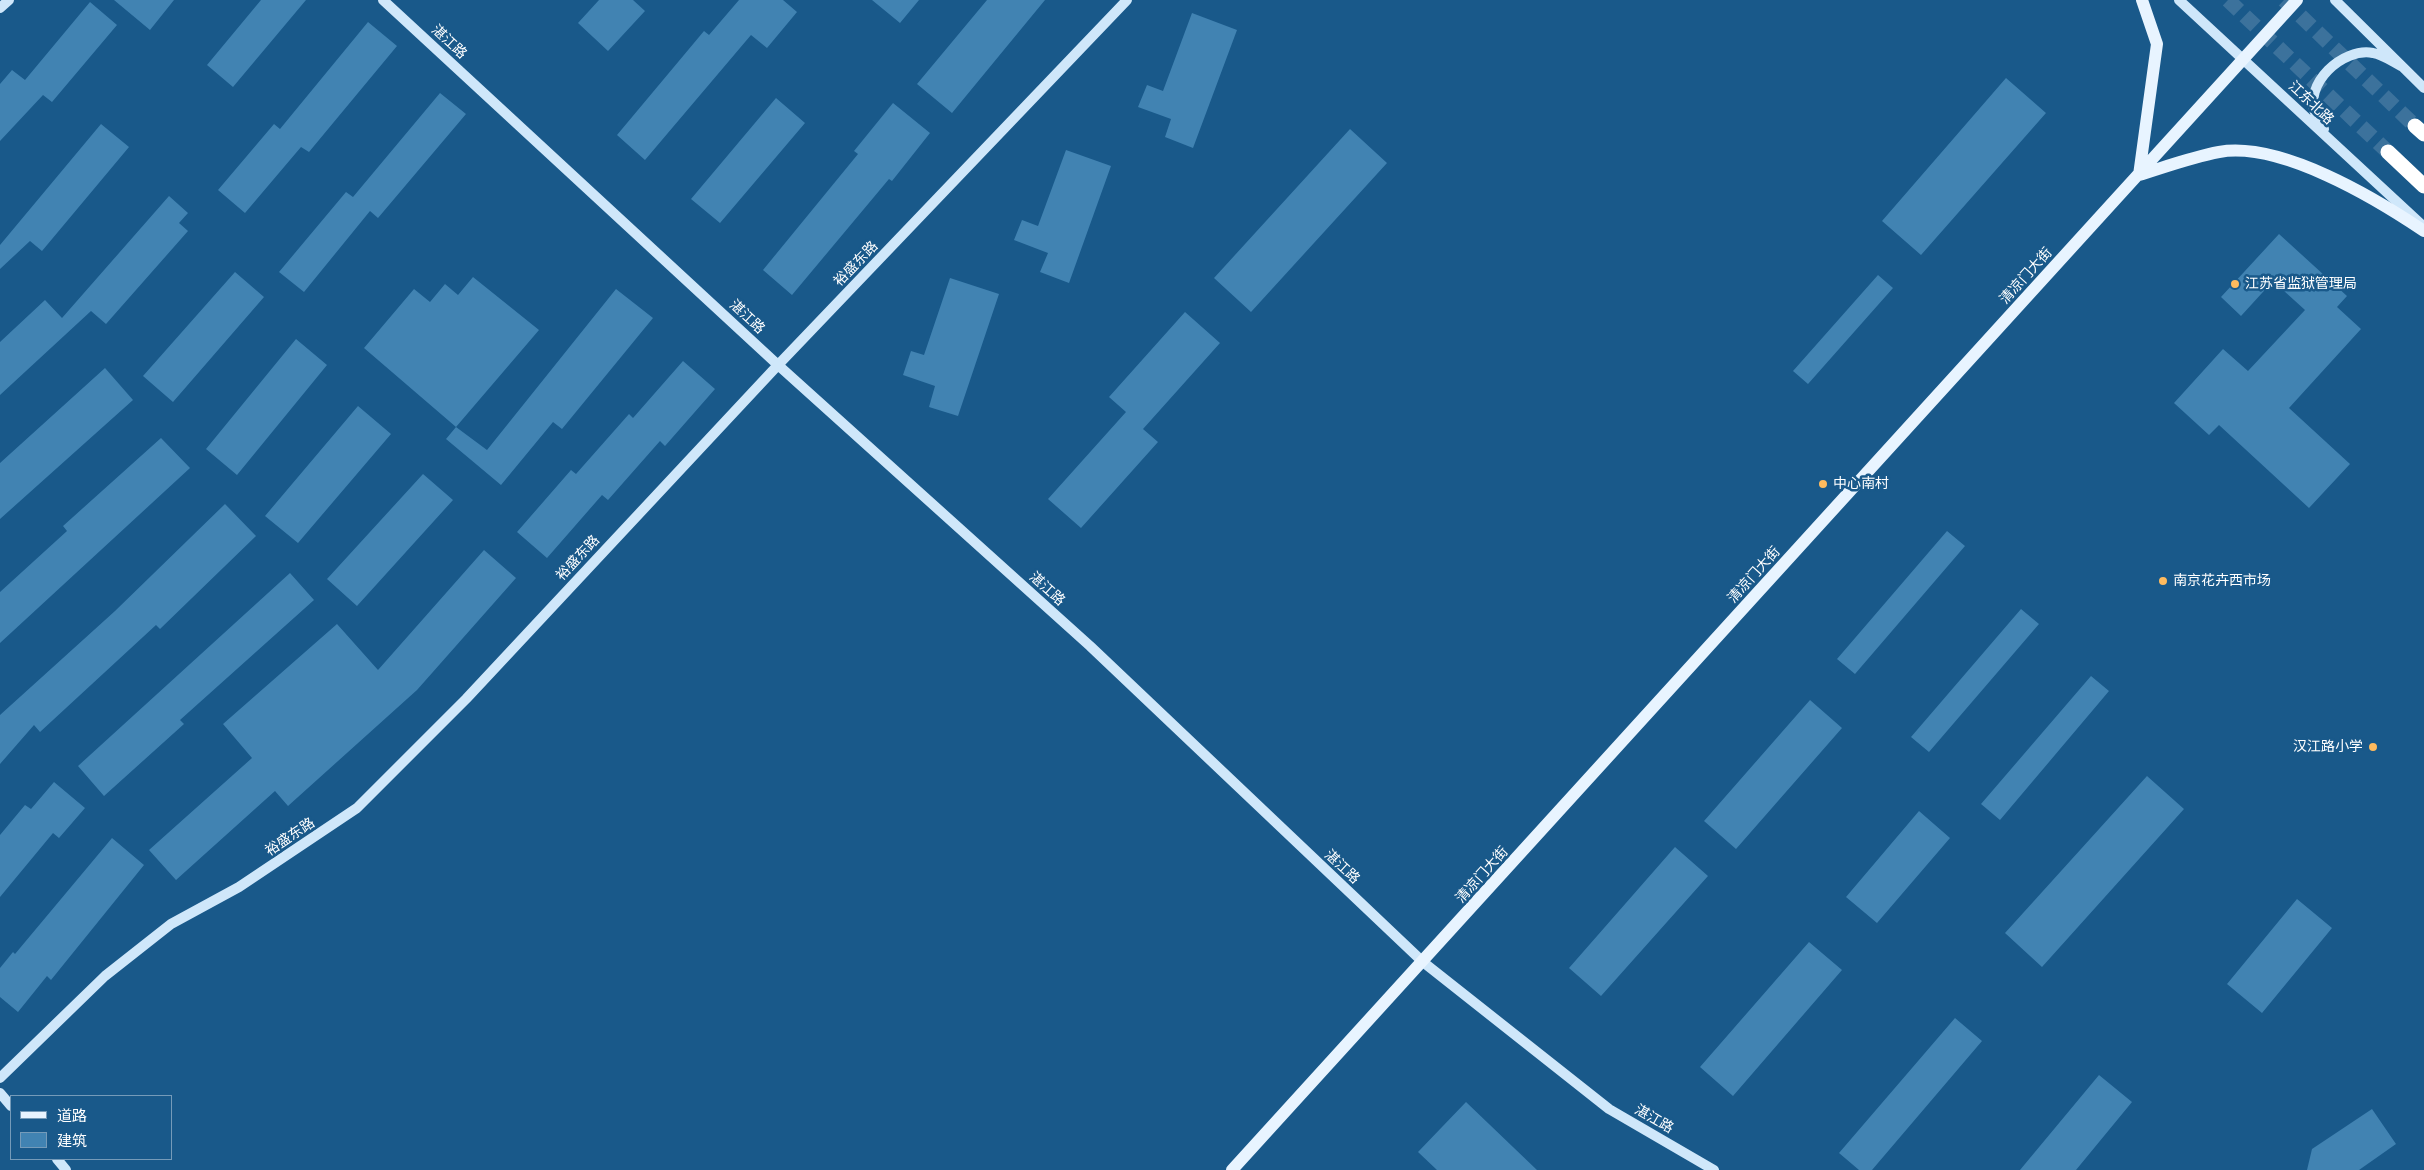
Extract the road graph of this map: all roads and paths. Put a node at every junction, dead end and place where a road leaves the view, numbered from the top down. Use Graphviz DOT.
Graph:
graph roads {
  1 [pos="9,0"];
  2 [pos="383,0"];
  3 [pos="1128,0"];
  4 [pos="2142,0"];
  5 [pos="2179,0"];
  6 [pos="2297,0"];
  7 [pos="2335,0"];
  8 [pos="0,8"];
  9 [pos="2242,60"];
  10 [pos="2401,66"];
  11 [pos="2424,88"];
  12 [pos="2332,142"];
  13 [pos="2388,152"];
  14 [pos="2138,175"];
  15 [pos="2424,186"];
  16 [pos="2424,227"];
  17 [pos="2424,231"];
  18 [pos="778,365"];
  19 [pos="1423,962"];
  20 [pos="0,1078"];
  21 [pos="0,1093"];
  22 [pos="10,1105"];
  23 [pos="58,1160"];
  24 [pos="66,1170"];
  25 [pos="1232,1170"];
  26 [pos="1714,1170"];
  1 -- 8 [label="main road"];
  2 -- 18 [label="main road, 湛江路"];
  3 -- 18 [label="main road, 裕盛东路"];
  4 -- 14 [label="main road"];
  5 -- 9 [label="main road, 江东北路"];
  6 -- 9 [label="main road, 清凉门大街"];
  7 -- 10 [label="main road"];
  9 -- 12 [label="main road, 江东北路"];
  9 -- 14 [label="main road, 清凉门大街"];
  10 -- 11 [label="main road"];
  10 -- 12 [label="main road"];
  12 -- 16 [label="main road, 江东北路"];
  13 -- 15 [label="highway"];
  14 -- 17 [label="main road"];
  14 -- 19 [label="main road, 清凉门大街"];
  18 -- 19 [label="main road, 湛江路"];
  18 -- 20 [label="main road, 裕盛东路"];
  19 -- 25 [label="main road, 清凉门大街"];
  19 -- 26 [label="main road, 湛江路"];
  21 -- 22 [label="main road"];
  23 -- 24 [label="main road"];
}
